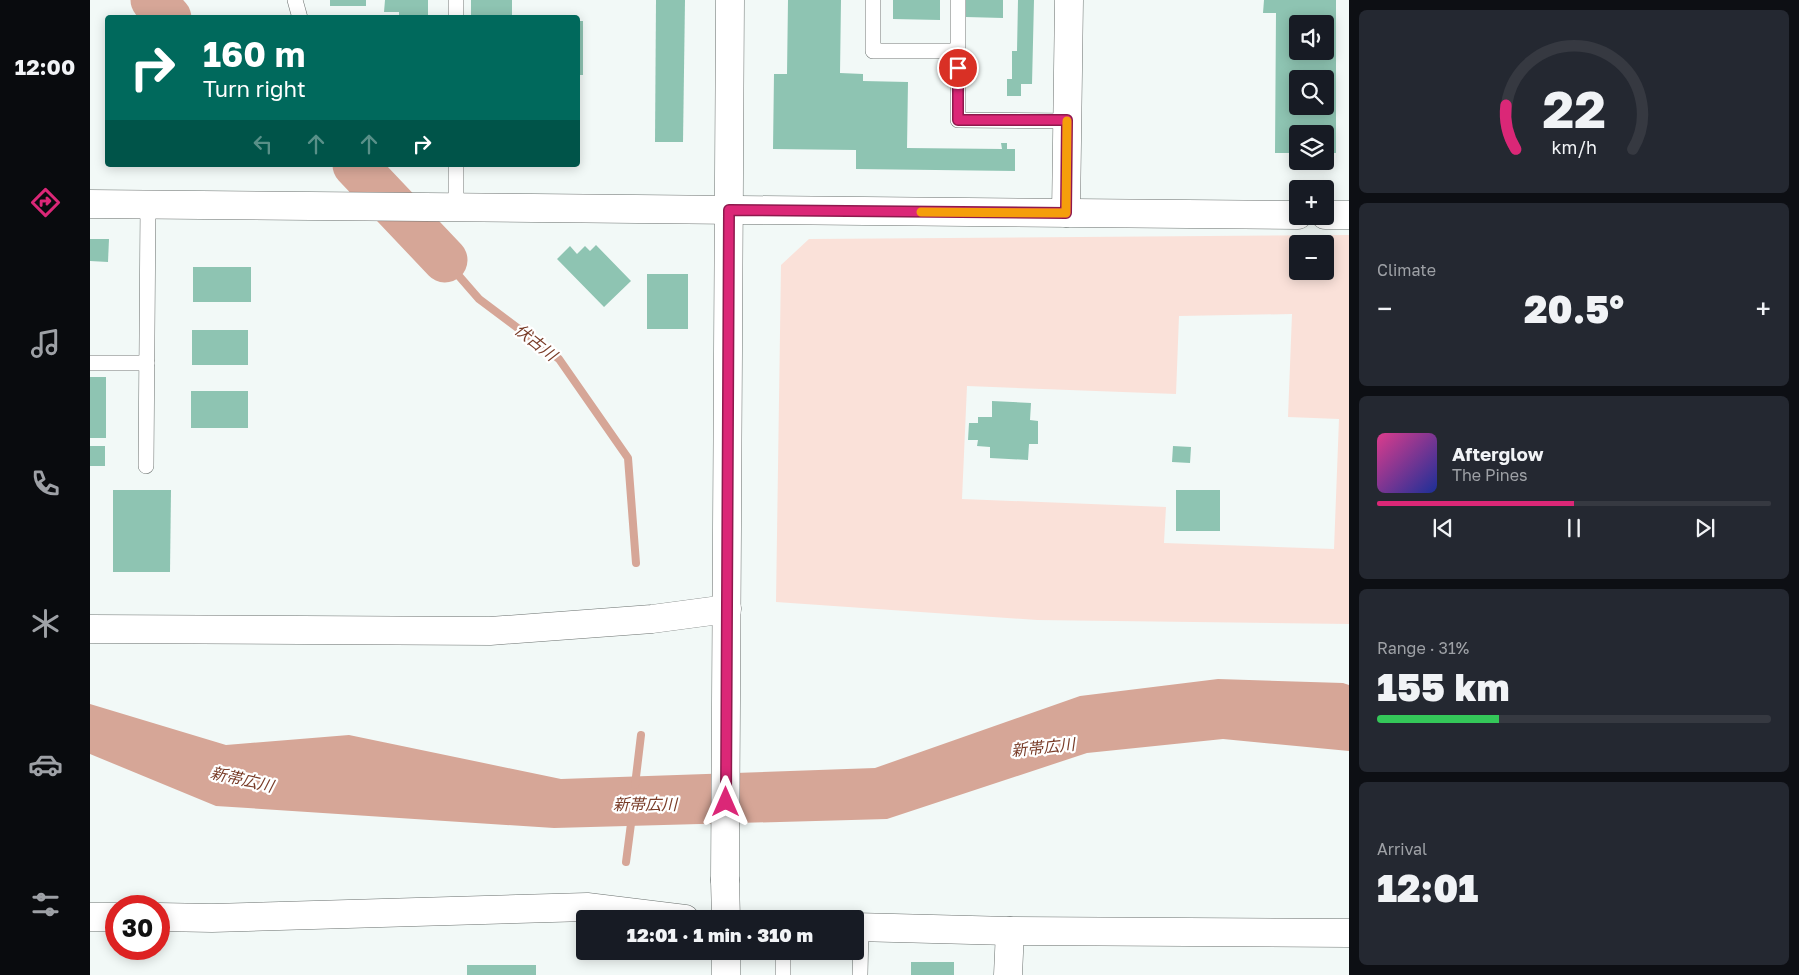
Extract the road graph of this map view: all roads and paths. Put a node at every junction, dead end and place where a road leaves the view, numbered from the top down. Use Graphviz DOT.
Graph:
graph roads {
  1 [pos="295,0"];
  2 [pos="456,0"];
  3 [pos="730,0"];
  4 [pos="873,0"];
  5 [pos="958,0"];
  6 [pos="1069,0"];
  7 [pos="299,15"];
  8 [pos="456,15"];
  9 [pos="958,51"];
  10 [pos="1067,120"];
  11 [pos="456,167"];
  12 [pos="90,204"];
  13 [pos="148,205"];
  14 [pos="452,208"];
  15 [pos="729,210"];
  16 [pos="1066,213"];
  17 [pos="1289,214"];
  18 [pos="1334,215"];
  19 [pos="1349,215"];
  20 [pos="90,363"];
  21 [pos="147,363"];
  22 [pos="146,466"];
  23 [pos="727,609"];
  24 [pos="90,629"];
  25 [pos="611,910"];
  26 [pos="726,910"];
  27 [pos="90,916"];
  28 [pos="105,917"];
  29 [pos="170,917"];
  30 [pos="864,927"];
  31 [pos="1010,931"];
  32 [pos="1349,933"];
  33 [pos="726,960"];
  34 [pos="783,960"];
  35 [pos="859,960"];
  36 [pos="726,975"];
  37 [pos="783,975"];
  38 [pos="860,975"];
  39 [pos="1008,975"];
  1 -- 7 [label="lane"];
  2 -- 8 [label="lane"];
  3 -- 15 [label="street"];
  4 -- 9 [label="lane"];
  5 -- 9 [label="lane"];
  6 -- 10 [label="street"];
  9 -- 10 [label="lane"];
  10 -- 16 [label="street"];
  11 -- 14 [label="lane"];
  12 -- 13 [label="street"];
  13 -- 14 [label="street"];
  13 -- 21 [label="lane"];
  14 -- 15 [label="street"];
  15 -- 16 [label="street"];
  15 -- 23 [label="street"];
  16 -- 17 [label="street"];
  18 -- 19 [label="street"];
  20 -- 21 [label="lane"];
  21 -- 22 [label="lane"];
  23 -- 24 [label="street"];
  23 -- 26 [label="street"];
  25 -- 29 [label="street"];
  27 -- 28 [label="street"];
  30 -- 31 [label="street"];
  31 -- 32 [label="street"];
  31 -- 39 [label="street"];
  33 -- 36 [label="street"];
  34 -- 37 [label="lane"];
  35 -- 38 [label="lane"];
}
